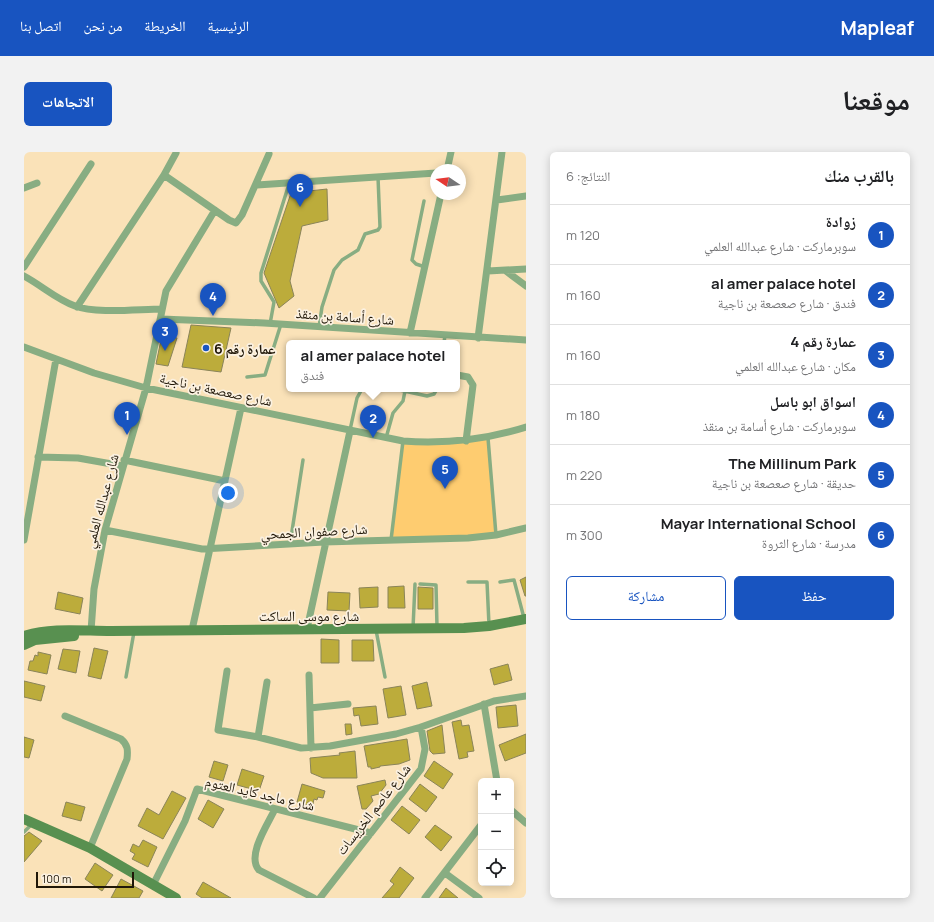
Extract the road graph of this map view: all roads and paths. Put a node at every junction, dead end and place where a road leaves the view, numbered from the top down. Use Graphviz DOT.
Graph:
graph roads {
  1 [pos="451,152"];
  2 [pos="502,152"];
  3 [pos="176,153"];
  4 [pos="269,154"];
  5 [pos="90,164"];
  6 [pos="448,164"];
  7 [pos="430,173"];
  8 [pos="164,175"];
  9 [pos="378,176"];
  10 [pos="37,183"];
  11 [pos="290,183"];
  12 [pos="256,185"];
  13 [pos="24,188"];
  14 [pos="526,196"];
  15 [pos="440,200"];
  16 [pos="497,200"];
  17 [pos="424,201"];
  18 [pos="215,210"];
  19 [pos="24,267"];
  20 [pos="425,267"];
  21 [pos="526,269"];
  22 [pos="488,271"];
  23 [pos="506,271"];
  24 [pos="24,276"];
  25 [pos="526,286"];
  26 [pos="77,307"];
  27 [pos="162,309"];
  28 [pos="161,319"];
  29 [pos="270,324"];
  30 [pos="281,324"];
  31 [pos="319,327"];
  32 [pos="410,333"];
  33 [pos="445,335"];
  34 [pos="478,338"];
  35 [pos="444,340"];
  36 [pos="526,340"];
  37 [pos="24,346"];
  38 [pos="56,359"];
  39 [pos="460,376"];
  40 [pos="247,377"];
  41 [pos="146,388"];
  42 [pos="360,392"];
  43 [pos="405,392"];
  44 [pos="409,392"];
  45 [pos="435,392"];
  46 [pos="241,408"];
  47 [pos="526,427"];
  48 [pos="350,431"];
  49 [pos="386,438"];
  50 [pos="488,438"];
  51 [pos="402,441"];
  52 [pos="466,441"];
  53 [pos="38,457"];
  54 [pos="303,460"];
  55 [pos="124,463"];
  56 [pos="225,481"];
  57 [pos="28,491"];
  58 [pos="526,528"];
  59 [pos="105,530"];
  60 [pos="496,535"];
  61 [pos="24,540"];
  62 [pos="391,540"];
  63 [pos="324,542"];
  64 [pos="290,544"];
  65 [pos="209,549"];
  66 [pos="468,582"];
  67 [pos="500,582"];
  68 [pos="415,584"];
  69 [pos="420,584"];
  70 [pos="525,619"];
  71 [pos="490,626"];
  72 [pos="307,629"];
  73 [pos="376,629"];
  74 [pos="413,629"];
  75 [pos="437,629"];
  76 [pos="192,630"];
  77 [pos="91,631"];
  78 [pos="134,631"];
  79 [pos="24,636"];
  80 [pos="24,645"];
  81 [pos="227,671"];
  82 [pos="309,675"];
  83 [pos="126,677"];
  84 [pos="385,677"];
  85 [pos="267,682"];
  86 [pos="526,696"];
  87 [pos="348,704"];
  88 [pos="484,704"];
  89 [pos="310,708"];
  90 [pos="65,716"];
  91 [pos="421,727"];
  92 [pos="258,737"];
  93 [pos="311,748"];
  94 [pos="496,778"];
  95 [pos="275,809"];
  96 [pos="514,812"];
  97 [pos="29,821"];
  98 [pos="525,821"];
  99 [pos="478,829"];
  100 [pos="24,832"];
  101 [pos="371,833"];
  102 [pos="90,848"];
  103 [pos="445,873"];
  104 [pos="153,885"];
  105 [pos="176,898"];
  106 [pos="314,898"];
  107 [pos="320,898"];
  108 [pos="425,898"];
  109 [pos="479,898"];
  1 -- 6 [label="street"];
  2 -- 16 [label="street"];
  3 -- 8 [label="street"];
  4 -- 12 [label="street"];
  5 -- 19 [label="street"];
  7 -- 9 [label="street"];
  8 -- 18 [label="street"];
  8 -- 26 [label="street"];
  9 -- 11 [label="street"];
  9 -- 31 [label="lane"];
  10 -- 13 [label="street"];
  11 -- 12 [label="street"];
  11 -- 29 [label="lane"];
  12 -- 18 [label="street"];
  14 -- 16 [label="street"];
  15 -- 20 [label="street"];
  16 -- 22 [label="street"];
  17 -- 20 [label="lane"];
  18 -- 27 [label="street, شارع عبدالله العلمي"];
  20 -- 32 [label="street"];
  21 -- 23 [label="street"];
  22 -- 23 [label="street"];
  22 -- 34 [label="street"];
  23 -- 25 [label="street"];
  24 -- 26 [label="street"];
  26 -- 27 [label="street"];
  27 -- 28 [label="street, شارع عبدالله العلمي"];
  28 -- 29 [label="street, شارع أسامة بن منقذ"];
  28 -- 41 [label="street, شارع عبدالله العلمي"];
  29 -- 30 [label="street, شارع أسامة بن منقذ"];
  30 -- 31 [label="street, شارع أسامة بن منقذ"];
  30 -- 40 [label="lane"];
  31 -- 32 [label="street, شارع أسامة بن منقذ"];
  32 -- 33 [label="street, شارع أسامة بن منقذ"];
  33 -- 34 [label="street, شارع أسامة بن منقذ"];
  33 -- 35 [label="lane"];
  34 -- 36 [label="street, شارع أسامة بن منقذ"];
  37 -- 38 [label="street, شارع صعصعة بن ناجية"];
  38 -- 41 [label="street, شارع صعصعة بن ناجية"];
  38 -- 53 [label="street"];
  39 -- 52 [label="street"];
  41 -- 46 [label="street, شارع صعصعة بن ناجية"];
  41 -- 55 [label="street, شارع عبدالله العلمي"];
  42 -- 48 [label="lane"];
  43 -- 49 [label="lane"];
  44 -- 45 [label="lane"];
  46 -- 48 [label="street, شارع صعصعة بن ناجية"];
  46 -- 56 [label="street"];
  47 -- 50 [label="street, شارع صعصعة بن ناجية"];
  48 -- 49 [label="street, شارع صعصعة بن ناجية"];
  48 -- 63 [label="street"];
  49 -- 51 [label="street, شارع صعصعة بن ناجية"];
  50 -- 52 [label="street, شارع صعصعة بن ناجية"];
  50 -- 60 [label="lane"];
  51 -- 52 [label="street, شارع صعصعة بن ناجية"];
  51 -- 62 [label="lane"];
  53 -- 55 [label="street"];
  53 -- 57 [label="street"];
  54 -- 64 [label="lane"];
  55 -- 56 [label="street"];
  55 -- 59 [label="street, شارع عبدالله العلمي"];
  56 -- 65 [label="street"];
  57 -- 61 [label="street"];
  58 -- 60 [label="street, شارع صفوان الجمحي"];
  59 -- 65 [label="street, شارع صفوان الجمحي"];
  59 -- 77 [label="street, شارع عبدالله العلمي"];
  60 -- 62 [label="street, شارع صفوان الجمحي"];
  62 -- 63 [label="street, شارع صفوان الجمحي"];
  63 -- 64 [label="street, شارع صفوان الجمحي"];
  63 -- 72 [label="street"];
  64 -- 65 [label="street, شارع صفوان الجمحي"];
  65 -- 76 [label="street"];
  66 -- 71 [label="lane"];
  67 -- 70 [label="lane"];
  68 -- 74 [label="lane"];
  69 -- 75 [label="lane"];
  70 -- 71 [label="street, شارع موسى الساكت"];
  71 -- 75 [label="street, شارع موسى الساكت"];
  72 -- 73 [label="street, شارع موسى الساكت"];
  72 -- 76 [label="street, شارع موسى الساكت"];
  73 -- 74 [label="street, شارع موسى الساكت"];
  73 -- 84 [label="lane"];
  74 -- 75 [label="street, شارع موسى الساكت"];
  76 -- 78 [label="street, شارع موسى الساكت"];
  77 -- 78 [label="street, شارع موسى الساكت"];
  77 -- 79 [label="street, شارع موسى الساكت"];
  77 -- 80 [label="street, شارع موسى الساكت"];
  78 -- 83 [label="lane"];
  81 -- 92 [label="street"];
  82 -- 89 [label="street"];
  85 -- 92 [label="street"];
  86 -- 88 [label="street"];
  87 -- 89 [label="street"];
  88 -- 91 [label="street"];
  88 -- 94 [label="street"];
  89 -- 93 [label="street"];
  90 -- 102 [label="street"];
  91 -- 93 [label="street"];
  91 -- 101 [label="street, شارع عاصم الخريسات"];
  92 -- 93 [label="street"];
  95 -- 101 [label="street, شارع ماجد كايد العتوم"];
  95 -- 104 [label="street, شارع ماجد كايد العتوم"];
  95 -- 106 [label="street"];
  96 -- 98 [label="street"];
  97 -- 100 [label="lane"];
  97 -- 102 [label="street"];
  99 -- 103 [label="street"];
  101 -- 107 [label="street, شارع عاصم الخريسات"];
  102 -- 104 [label="street"];
  103 -- 108 [label="street"];
  103 -- 109 [label="street"];
  104 -- 105 [label="street"];
}
